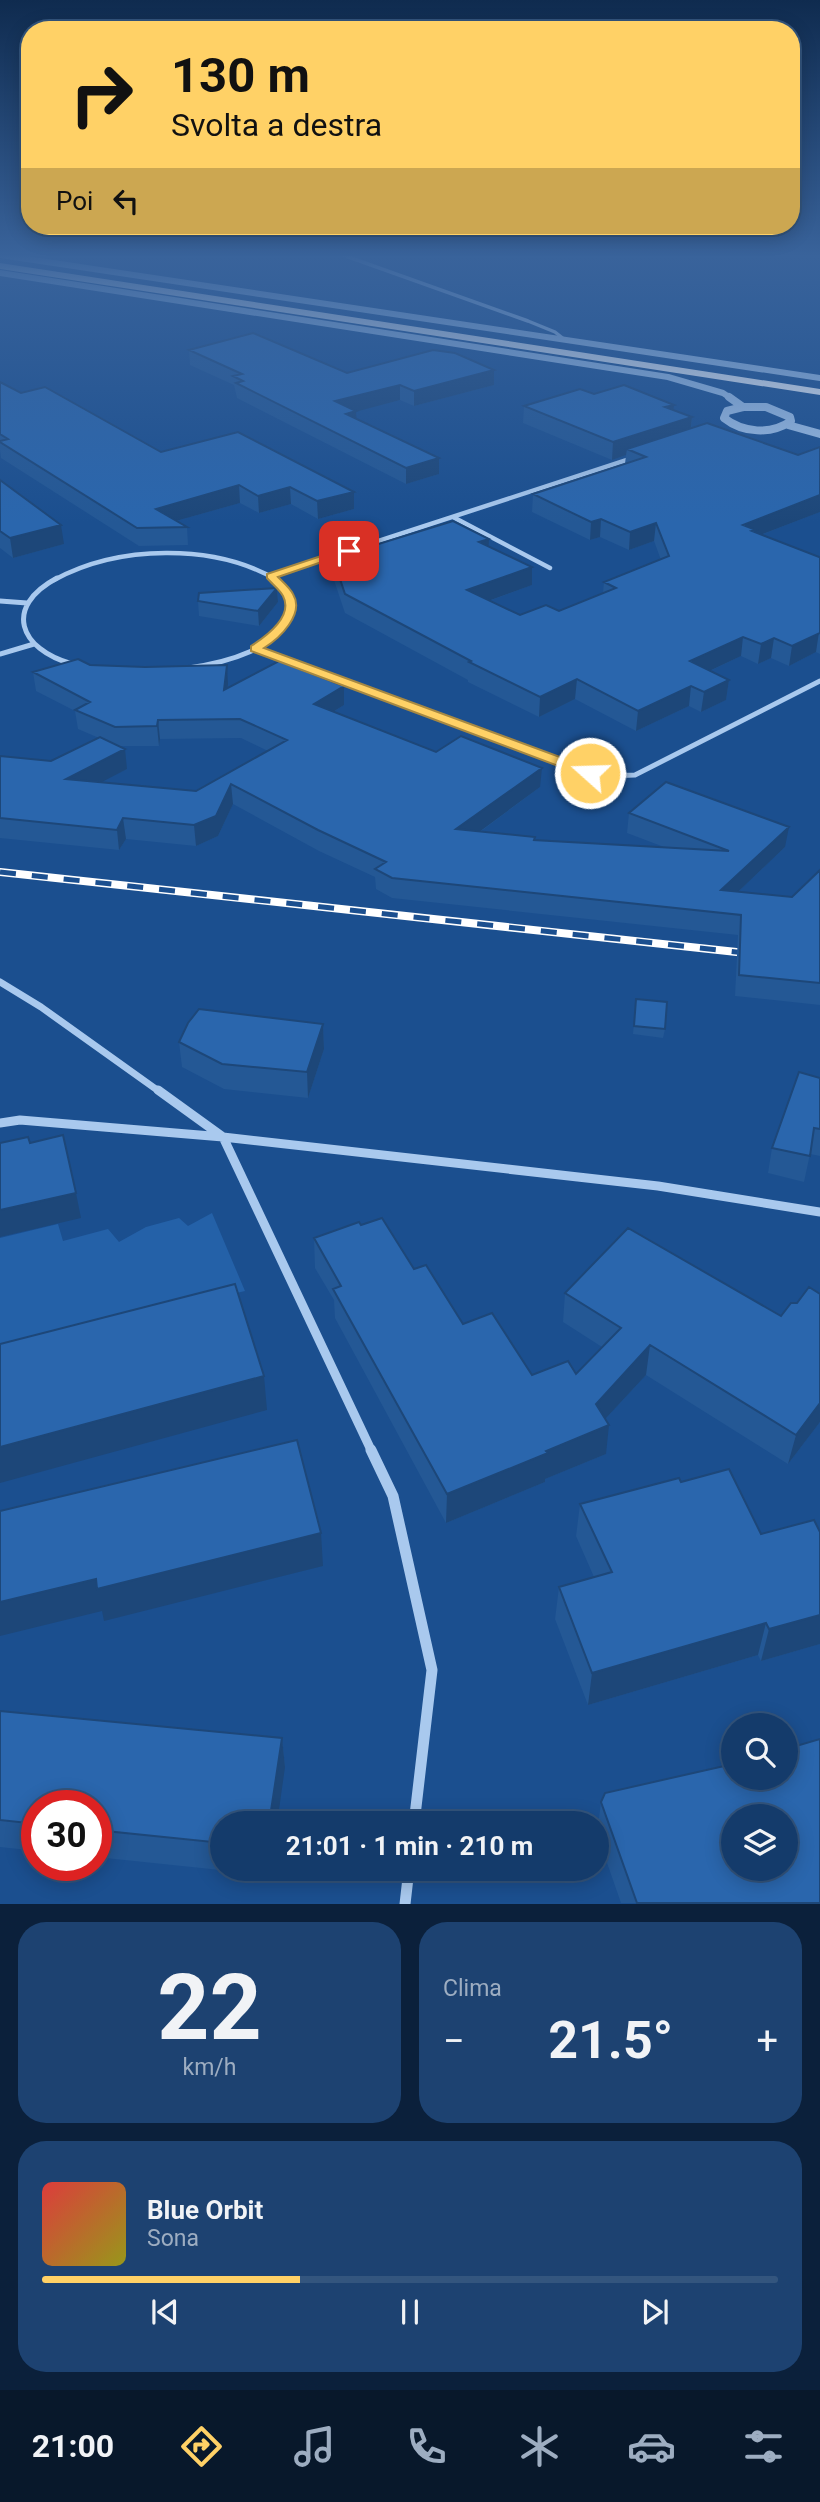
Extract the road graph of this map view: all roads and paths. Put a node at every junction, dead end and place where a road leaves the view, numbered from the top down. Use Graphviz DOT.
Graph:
graph roads {
  1 [pos="455,344"];
  2 [pos="507,344"];
  3 [pos="554,344"];
  4 [pos="586,344"];
  5 [pos="820,378"];
  6 [pos="820,385"];
  7 [pos="820,392"];
  8 [pos="743,407"];
  9 [pos="734,425"];
  10 [pos="788,425"];
  11 [pos="722,429"];
  12 [pos="820,433"];
  13 [pos="645,454"];
  14 [pos="453,517"];
  15 [pos="550,568"];
  16 [pos="271,576"];
  17 [pos="0,601"];
  18 [pos="27,603"];
  19 [pos="34,644"];
  20 [pos="255,648"];
  21 [pos="0,654"];
  22 [pos="820,681"];
  23 [pos="0,982"];
  24 [pos="0,1123"];
  25 [pos="223,1137"];
  26 [pos="820,1212"];
  27 [pos="416,1811"];
  28 [pos="408,1881"];
  29 [pos="405,1903"];
  1 -- 8 [label="street"];
  2 -- 7 [label="highway"];
  3 -- 6 [label="highway"];
  4 -- 5 [label="street"];
  8 -- 9 [label="street"];
  8 -- 10 [label="street"];
  9 -- 10 [label="street"];
  9 -- 11 [label="street"];
  10 -- 12 [label="street"];
  13 -- 14 [label="street"];
  14 -- 15 [label="street"];
  14 -- 16 [label="street"];
  16 -- 18 [label="street"];
  16 -- 20 [label="street"];
  17 -- 18 [label="street"];
  18 -- 19 [label="street"];
  19 -- 20 [label="street"];
  19 -- 21 [label="street"];
  20 -- 22 [label="street"];
  23 -- 25 [label="street"];
  24 -- 25 [label="street"];
  25 -- 26 [label="street"];
  25 -- 27 [label="street"];
  28 -- 29 [label="street"];
}
